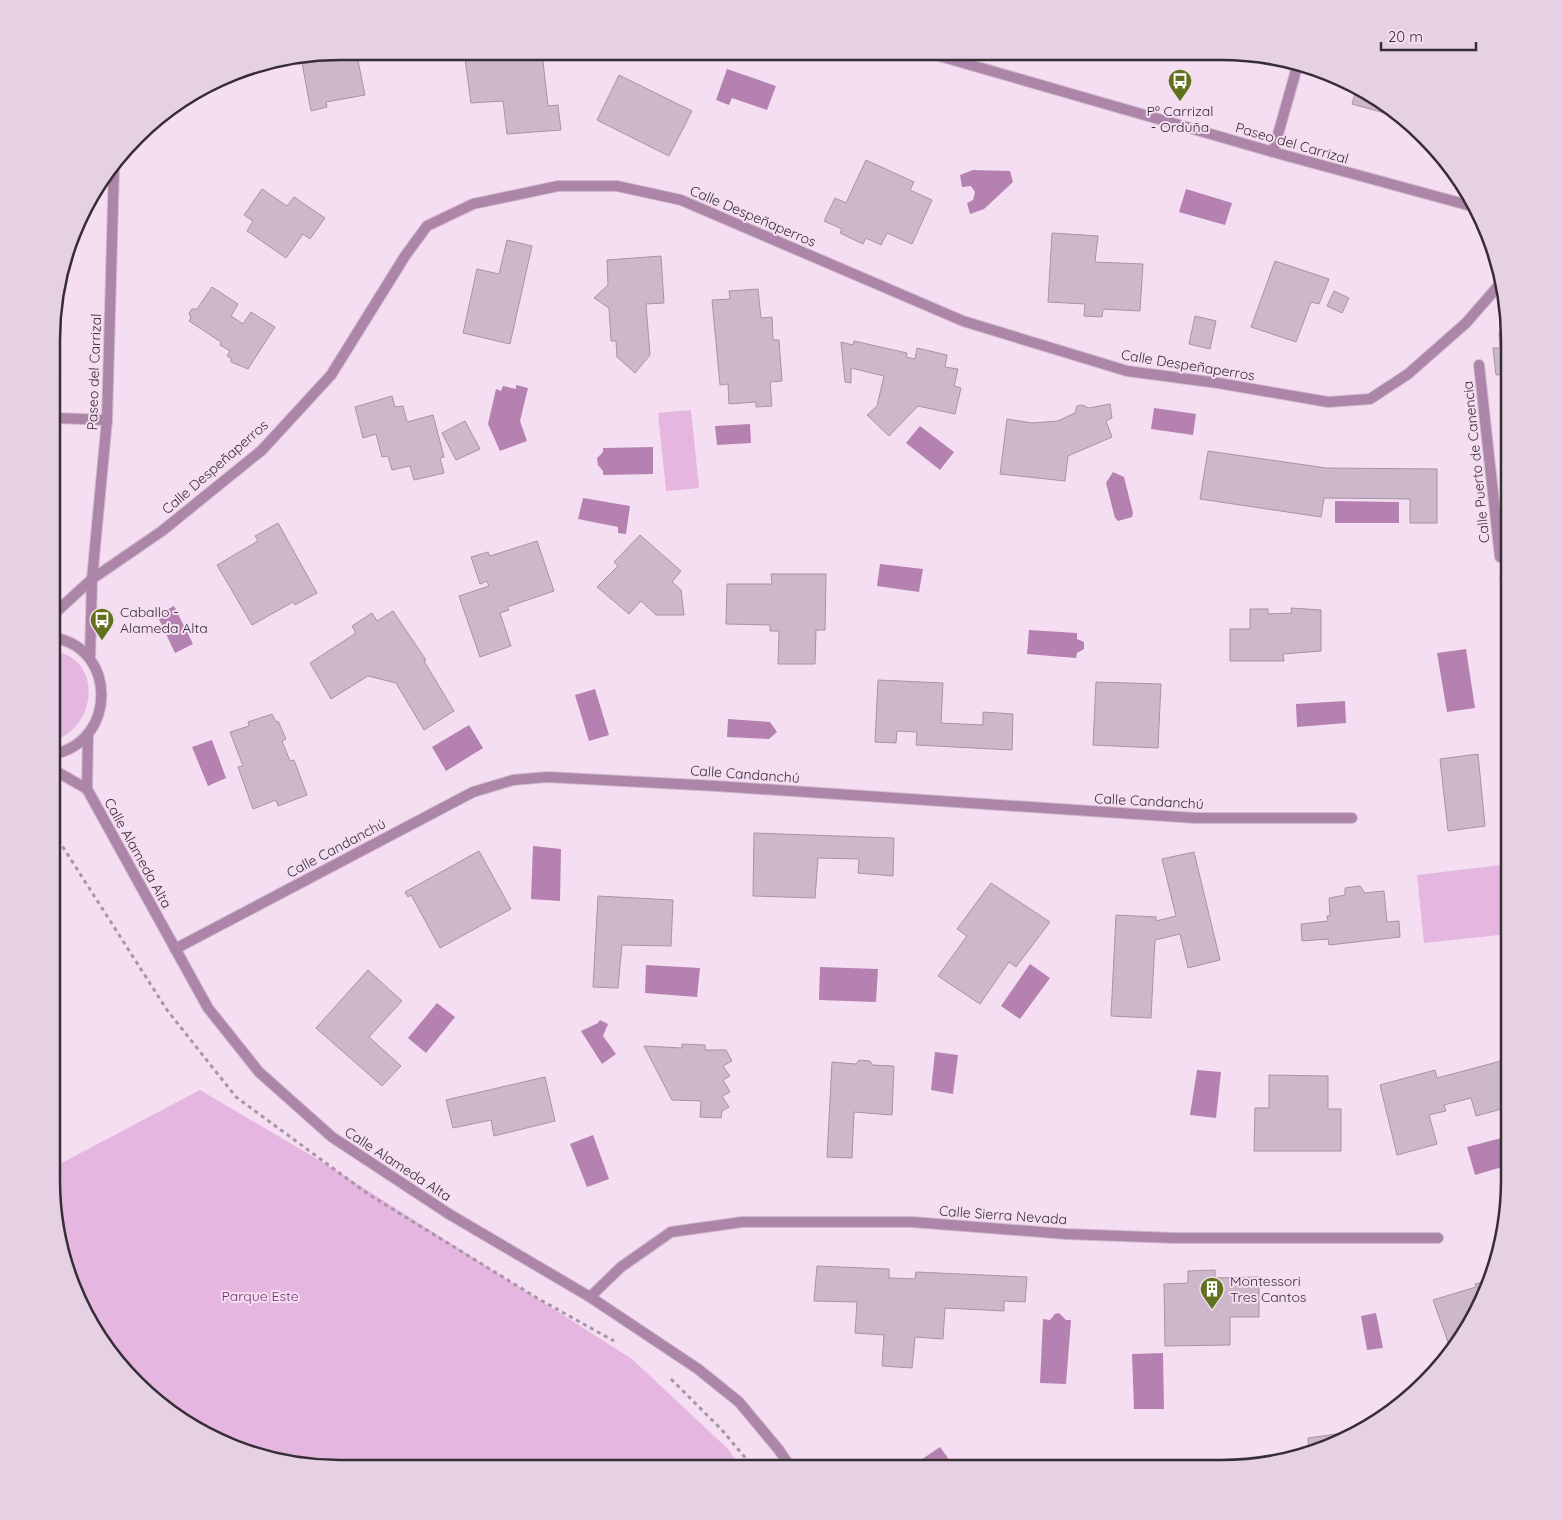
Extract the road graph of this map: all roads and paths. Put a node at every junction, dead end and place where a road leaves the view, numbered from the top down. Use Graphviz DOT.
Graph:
graph roads {
  1 [pos="954,60"];
  2 [pos="1296,71"];
  3 [pos="1273,152"];
  4 [pos="114,175"];
  5 [pos="1465,204"];
  6 [pos="1497,288"];
  7 [pos="1479,365"];
  8 [pos="60,418"];
  9 [pos="107,420"];
  10 [pos="1501,533"];
  11 [pos="92,579"];
  12 [pos="60,608"];
  13 [pos="60,639"];
  14 [pos="90,658"];
  15 [pos="88,735"];
  16 [pos="60,752"];
  17 [pos="60,773"];
  18 [pos="87,789"];
  19 [pos="1352,818"];
  20 [pos="175,949"];
  21 [pos="1438,1238"];
  22 [pos="590,1297"];
  23 [pos="786,1460"];
  1 -- 3 [label="street, Paseo del Carrizal"];
  2 -- 3 [label="street"];
  3 -- 5 [label="street, Paseo del Carrizal"];
  4 -- 9 [label="street, Paseo del Carrizal"];
  6 -- 11 [label="street, Calle Despeñaperros"];
  7 -- 10 [label="street, Calle Puerto de Canencia"];
  8 -- 9 [label="street"];
  9 -- 11 [label="street, Paseo del Carrizal"];
  11 -- 12 [label="street"];
  11 -- 14 [label="street, Paseo del Carrizal"];
  13 -- 14 [label="street"];
  14 -- 15 [label="street"];
  15 -- 16 [label="street"];
  15 -- 18 [label="street, Calle Alameda Alta"];
  17 -- 18 [label="street, Calle Alameda Alta"];
  18 -- 20 [label="street, Calle Alameda Alta"];
  19 -- 20 [label="street, Calle Candanchú"];
  20 -- 22 [label="street, Calle Alameda Alta"];
  21 -- 22 [label="street, Calle Sierra Nevada"];
  22 -- 23 [label="street, Calle Alameda Alta"];
}
